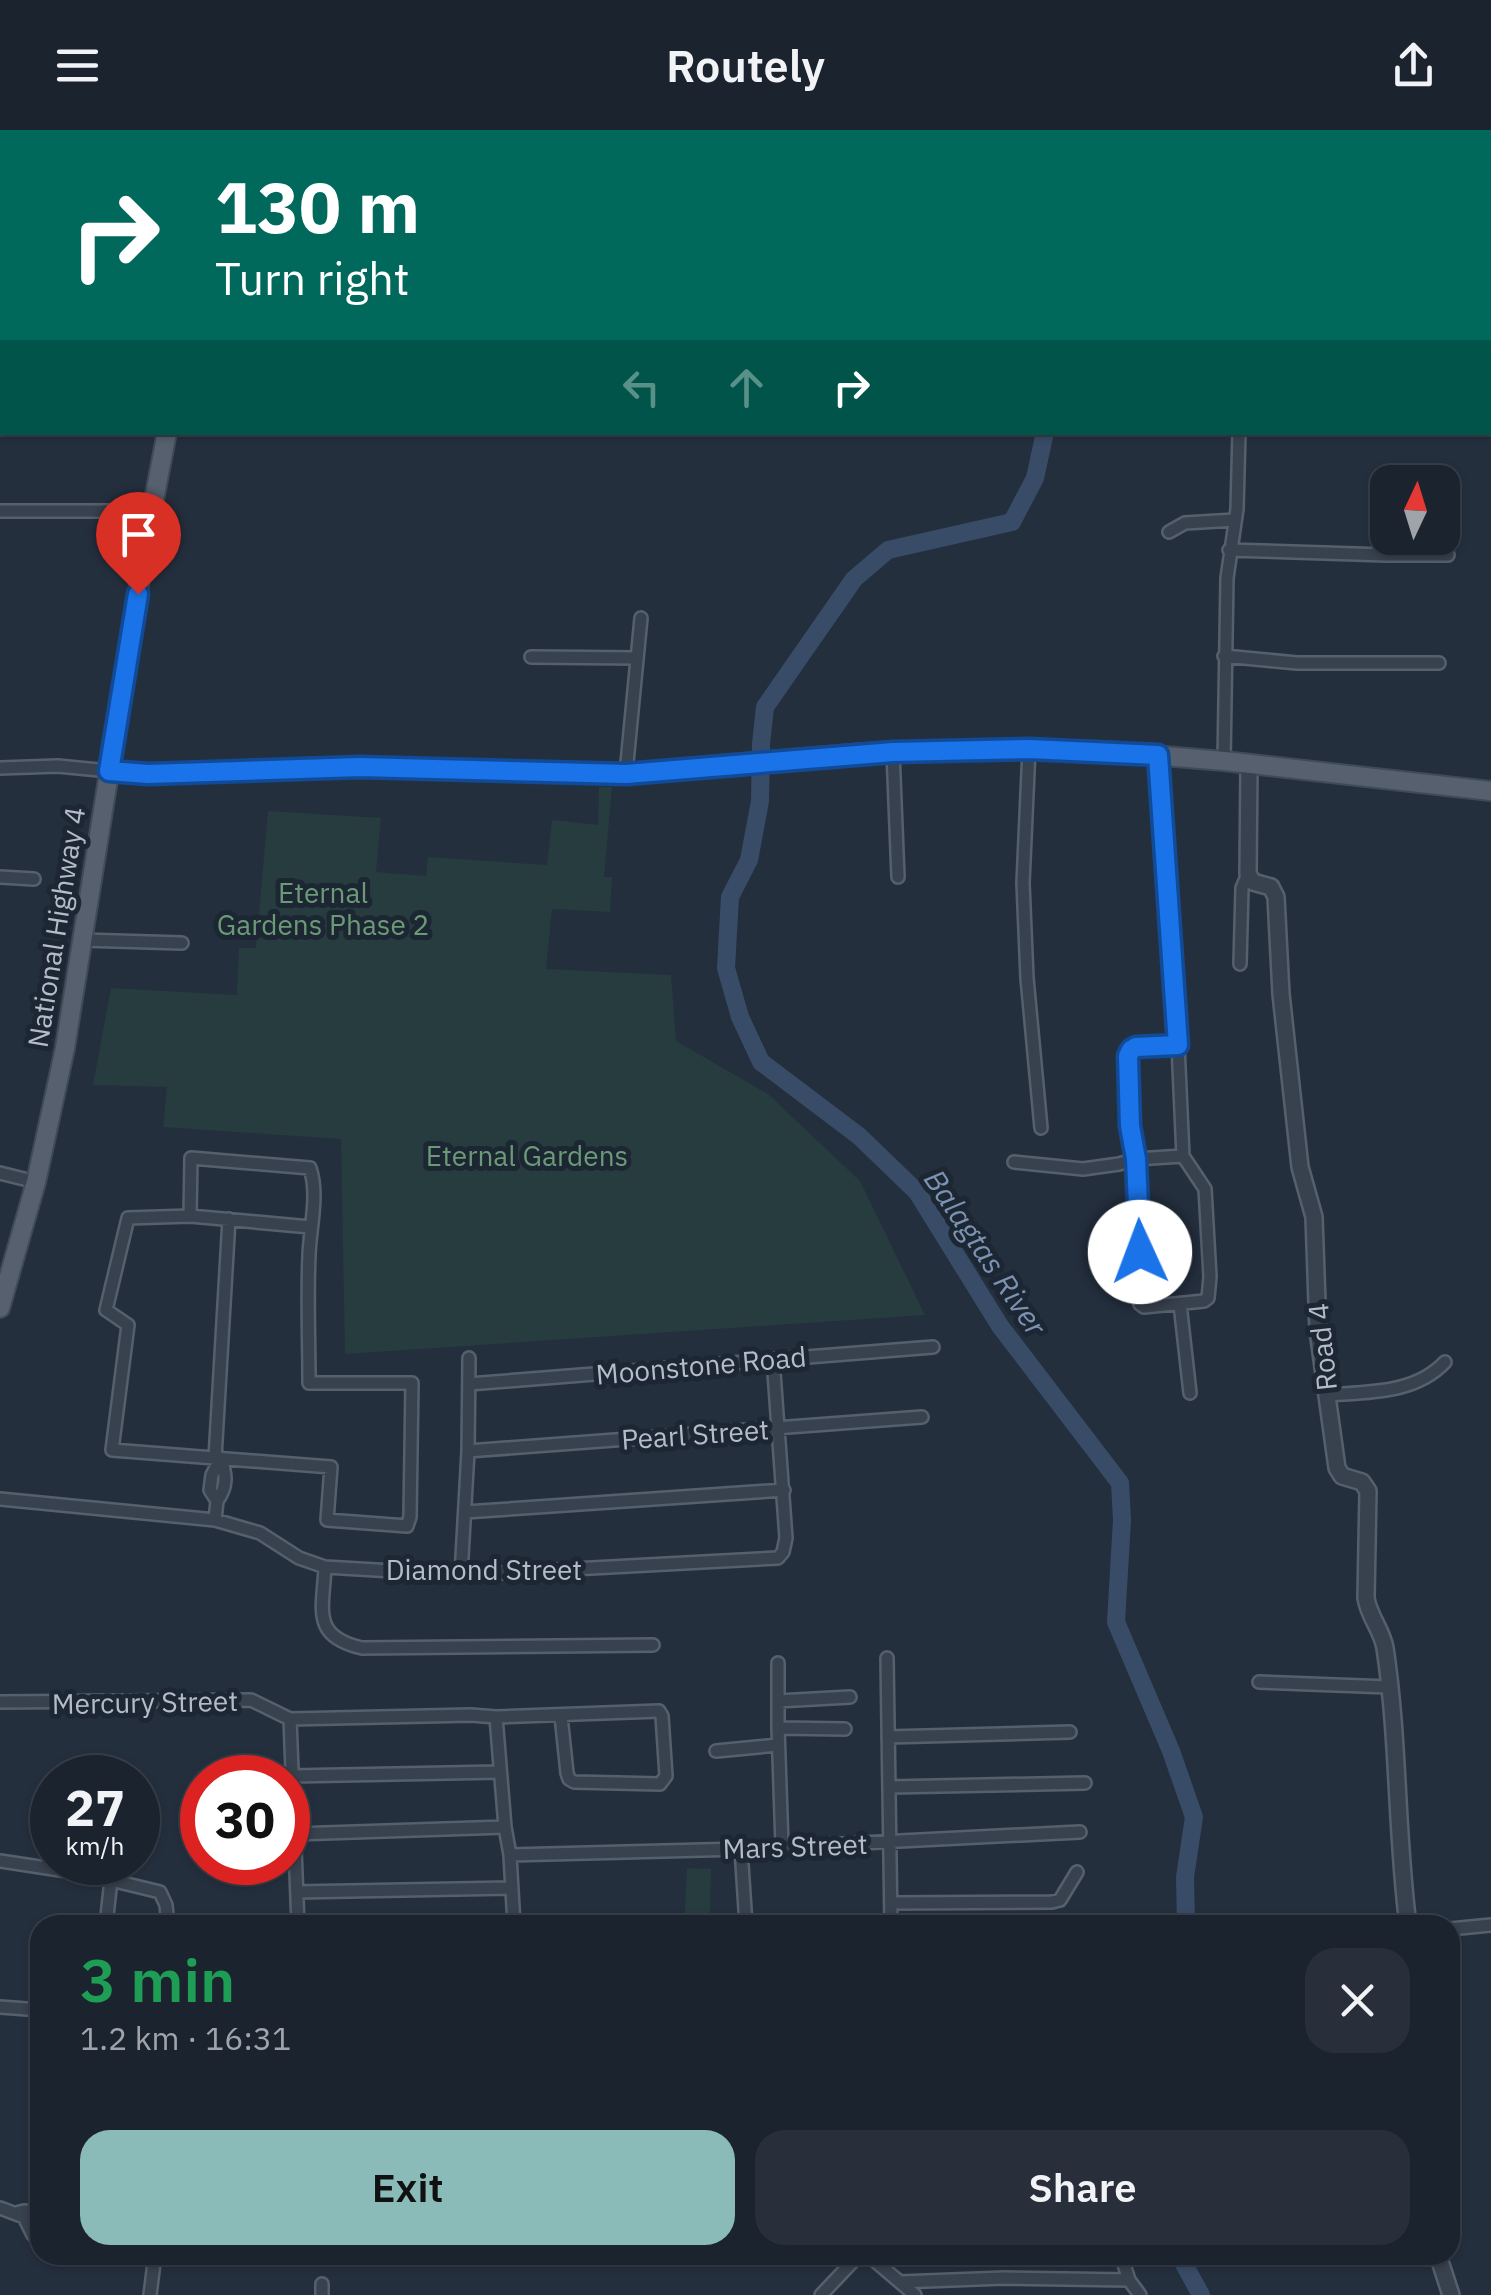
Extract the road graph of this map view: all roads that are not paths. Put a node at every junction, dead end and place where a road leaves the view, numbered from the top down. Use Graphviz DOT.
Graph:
graph roads {
  1 [pos="166,435"];
  2 [pos="1239,435"];
  3 [pos="0,511"];
  4 [pos="152,511"];
  5 [pos="1235,520"];
  6 [pos="1169,532"];
  7 [pos="1229,550"];
  8 [pos="1370,553"];
  9 [pos="641,618"];
  10 [pos="1224,656"];
  11 [pos="531,657"];
  12 [pos="637,658"];
  13 [pos="1439,663"];
  14 [pos="1029,749"];
  15 [pos="893,752"];
  16 [pos="1158,755"];
  17 [pos="1224,761"];
  18 [pos="1250,764"];
  19 [pos="0,768"];
  20 [pos="109,771"];
  21 [pos="626,774"];
  22 [pos="1491,791"];
  23 [pos="1248,874"];
  24 [pos="0,878"];
  25 [pos="898,878"];
  26 [pos="34,879"];
  27 [pos="82,940"];
  28 [pos="182,943"];
  29 [pos="1240,964"];
  30 [pos="1178,1045"];
  31 [pos="1041,1128"];
  32 [pos="1183,1156"];
  33 [pos="1136,1159"];
  34 [pos="1014,1162"];
  35 [pos="0,1174"];
  36 [pos="36,1182"];
  37 [pos="190,1216"];
  38 [pos="229,1219"];
  39 [pos="310,1227"];
  40 [pos="1180,1304"];
  41 [pos="0,1308"];
  42 [pos="933,1347"];
  43 [pos="469,1358"];
  44 [pos="773,1359"];
  45 [pos="1445,1362"];
  46 [pos="469,1384"];
  47 [pos="1190,1393"];
  48 [pos="1327,1394"];
  49 [pos="922,1417"];
  50 [pos="778,1428"];
  51 [pos="468,1451"];
  52 [pos="218,1458"];
  53 [pos="784,1490"];
  54 [pos="0,1500"];
  55 [pos="465,1512"];
  56 [pos="214,1520"];
  57 [pos="324,1567"];
  58 [pos="461,1575"];
  59 [pos="653,1645"];
  60 [pos="888,1658"];
  61 [pos="778,1663"];
  62 [pos="1259,1682"];
  63 [pos="1389,1687"];
  64 [pos="850,1697"];
  65 [pos="0,1702"];
  66 [pos="778,1702"];
  67 [pos="561,1716"];
  68 [pos="496,1717"];
  69 [pos="290,1719"];
  70 [pos="778,1728"];
  71 [pos="845,1729"];
  72 [pos="1070,1732"];
  73 [pos="888,1737"];
  74 [pos="778,1745"];
  75 [pos="716,1751"];
  76 [pos="291,1755"];
  77 [pos="500,1772"];
  78 [pos="310,1776"];
  79 [pos="1085,1783"];
  80 [pos="890,1786"];
  81 [pos="505,1828"];
  82 [pos="1080,1832"];
  83 [pos="310,1834"];
  84 [pos="891,1842"];
  85 [pos="782,1846"];
  86 [pos="741,1849"];
  87 [pos="510,1855"];
  88 [pos="0,1862"];
  89 [pos="30,1866"];
  90 [pos="1078,1872"];
  91 [pos="110,1885"];
  92 [pos="131,1885"];
  93 [pos="297,1885"];
  94 [pos="510,1888"];
  95 [pos="297,1892"];
  96 [pos="891,1903"];
  97 [pos="107,1915"];
  98 [pos="167,1915"];
  99 [pos="298,1915"];
  100 [pos="513,1915"];
  101 [pos="745,1915"];
  102 [pos="891,1915"];
  103 [pos="1407,1915"];
  104 [pos="1491,1925"];
  105 [pos="1460,1927"];
  106 [pos="0,2007"];
  107 [pos="30,2009"];
  108 [pos="0,2208"];
  109 [pos="30,2212"];
  110 [pos="16,2214"];
  111 [pos="30,2229"];
  112 [pos="154,2265"];
  113 [pos="850,2265"];
  114 [pos="880,2265"];
  115 [pos="1124,2265"];
  116 [pos="1441,2265"];
  117 [pos="1129,2280"];
  118 [pos="900,2282"];
  119 [pos="150,2295"];
  120 [pos="821,2295"];
  121 [pos="915,2295"];
  122 [pos="1140,2295"];
  123 [pos="1450,2295"];
  1 -- 4 [label="main road, National Highway 4"];
  2 -- 5 [label="street"];
  3 -- 4 [label="street"];
  4 -- 20 [label="main road, National Highway 4"];
  5 -- 6 [label="street"];
  5 -- 7 [label="street"];
  7 -- 8 [label="street"];
  7 -- 10 [label="street"];
  9 -- 12 [label="street"];
  10 -- 13 [label="street"];
  10 -- 17 [label="street"];
  11 -- 12 [label="street"];
  12 -- 21 [label="street"];
  14 -- 15 [label="main road"];
  14 -- 16 [label="main road"];
  14 -- 31 [label="street"];
  15 -- 21 [label="main road"];
  15 -- 25 [label="street"];
  16 -- 17 [label="main road"];
  16 -- 30 [label="street"];
  17 -- 18 [label="main road"];
  18 -- 22 [label="main road"];
  18 -- 23 [label="street"];
  19 -- 20 [label="street"];
  20 -- 21 [label="main road"];
  20 -- 27 [label="main road, National Highway 4"];
  23 -- 29 [label="street"];
  23 -- 48 [label="street, Road 4"];
  24 -- 26 [label="street"];
  27 -- 28 [label="street"];
  27 -- 36 [label="main road, National Highway 4"];
  30 -- 32 [label="street"];
  30 -- 33 [label="street"];
  32 -- 33 [label="street"];
  32 -- 40 [label="street"];
  33 -- 34 [label="street"];
  33 -- 40 [label="street"];
  35 -- 36 [label="street"];
  36 -- 41 [label="main road, National Highway 4"];
  37 -- 38 [label="street"];
  37 -- 39 [label="street"];
  37 -- 52 [label="street"];
  38 -- 39 [label="street"];
  38 -- 52 [label="street"];
  39 -- 52 [label="street"];
  40 -- 47 [label="street"];
  42 -- 44 [label="street, Moonstone Road"];
  43 -- 46 [label="street"];
  44 -- 46 [label="street, Moonstone Road"];
  44 -- 50 [label="street, Diamond Street"];
  45 -- 48 [label="street"];
  46 -- 51 [label="street"];
  48 -- 63 [label="street, Road 4"];
  49 -- 50 [label="street, Pearl Street"];
  50 -- 51 [label="street, Pearl Street"];
  50 -- 53 [label="street, Diamond Street"];
  51 -- 55 [label="street"];
  52 -- 56 [label="street"];
  53 -- 55 [label="street"];
  53 -- 58 [label="street, Diamond Street"];
  54 -- 56 [label="street, Diamond Street"];
  55 -- 58 [label="street"];
  56 -- 57 [label="street, Diamond Street"];
  57 -- 58 [label="street, Diamond Street"];
  57 -- 59 [label="street"];
  60 -- 73 [label="street"];
  61 -- 66 [label="street"];
  62 -- 63 [label="street"];
  63 -- 103 [label="street, Road 4"];
  64 -- 66 [label="street"];
  65 -- 69 [label="street, Mercury Street"];
  66 -- 70 [label="street"];
  67 -- 67 [label="street, Mercury Street"];
  67 -- 68 [label="street, Mercury Street"];
  68 -- 69 [label="street, Mercury Street"];
  68 -- 77 [label="street"];
  69 -- 76 [label="street"];
  70 -- 71 [label="street"];
  70 -- 74 [label="street"];
  72 -- 73 [label="street"];
  73 -- 80 [label="street"];
  74 -- 75 [label="street"];
  74 -- 85 [label="street"];
  77 -- 78 [label="street"];
  77 -- 81 [label="street"];
  79 -- 80 [label="street"];
  80 -- 84 [label="street"];
  81 -- 83 [label="street"];
  81 -- 87 [label="street"];
  82 -- 84 [label="street, Mars Street"];
  84 -- 85 [label="street, Mars Street"];
  84 -- 96 [label="street"];
  85 -- 86 [label="street, Mars Street"];
  86 -- 87 [label="street, Mars Street"];
  86 -- 101 [label="street"];
  87 -- 94 [label="street"];
  88 -- 89 [label="street"];
  90 -- 96 [label="street"];
  91 -- 97 [label="street"];
  92 -- 98 [label="street"];
  93 -- 95 [label="street"];
  94 -- 95 [label="street"];
  94 -- 100 [label="street"];
  95 -- 99 [label="street"];
  96 -- 102 [label="street"];
  104 -- 105 [label="street"];
  106 -- 107 [label="street"];
  108 -- 110 [label="street"];
  109 -- 110 [label="street"];
  110 -- 111 [label="street"];
  112 -- 119 [label="street"];
  113 -- 120 [label="street"];
  114 -- 118 [label="street"];
  115 -- 117 [label="street"];
  116 -- 123 [label="street"];
  117 -- 118 [label="street"];
  117 -- 122 [label="street"];
  118 -- 121 [label="street"];
}
